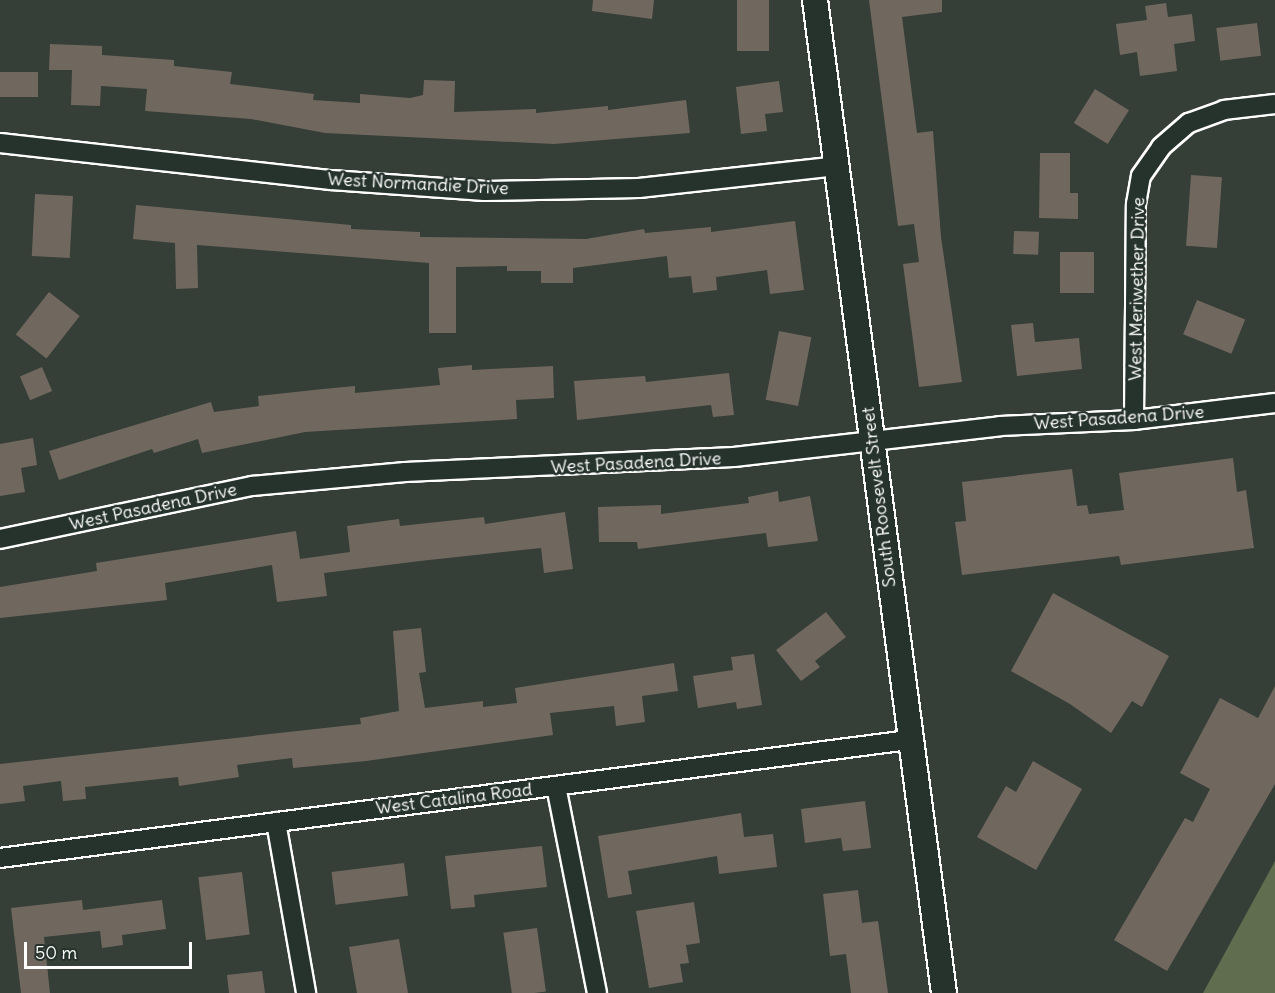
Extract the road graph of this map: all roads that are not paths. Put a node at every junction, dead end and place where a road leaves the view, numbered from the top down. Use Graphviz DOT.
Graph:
graph roads {
  1 [pos="815,0"];
  2 [pos="1275,104"];
  3 [pos="0,142"];
  4 [pos="837,166"];
  5 [pos="1275,403"];
  6 [pos="1134,420"];
  7 [pos="873,443"];
  8 [pos="0,539"];
  9 [pos="909,740"];
  10 [pos="556,786"];
  11 [pos="276,822"];
  12 [pos="0,858"];
  13 [pos="306,993"];
  14 [pos="597,993"];
  15 [pos="944,993"];
  1 -- 4 [label="street, South Roosevelt Street"];
  2 -- 6 [label="street, West Meriwether Drive"];
  3 -- 4 [label="street, West Normandie Drive"];
  4 -- 7 [label="street, South Roosevelt Street"];
  5 -- 6 [label="street, West Pasadena Drive"];
  6 -- 7 [label="street, West Pasadena Drive"];
  7 -- 8 [label="street, West Pasadena Drive"];
  7 -- 9 [label="street, South Roosevelt Street"];
  9 -- 10 [label="street, West Catalina Road"];
  9 -- 15 [label="street, South Roosevelt Street"];
  10 -- 11 [label="street, West Catalina Road"];
  10 -- 14 [label="street"];
  11 -- 12 [label="street, West Catalina Road"];
  11 -- 13 [label="street"];
}
